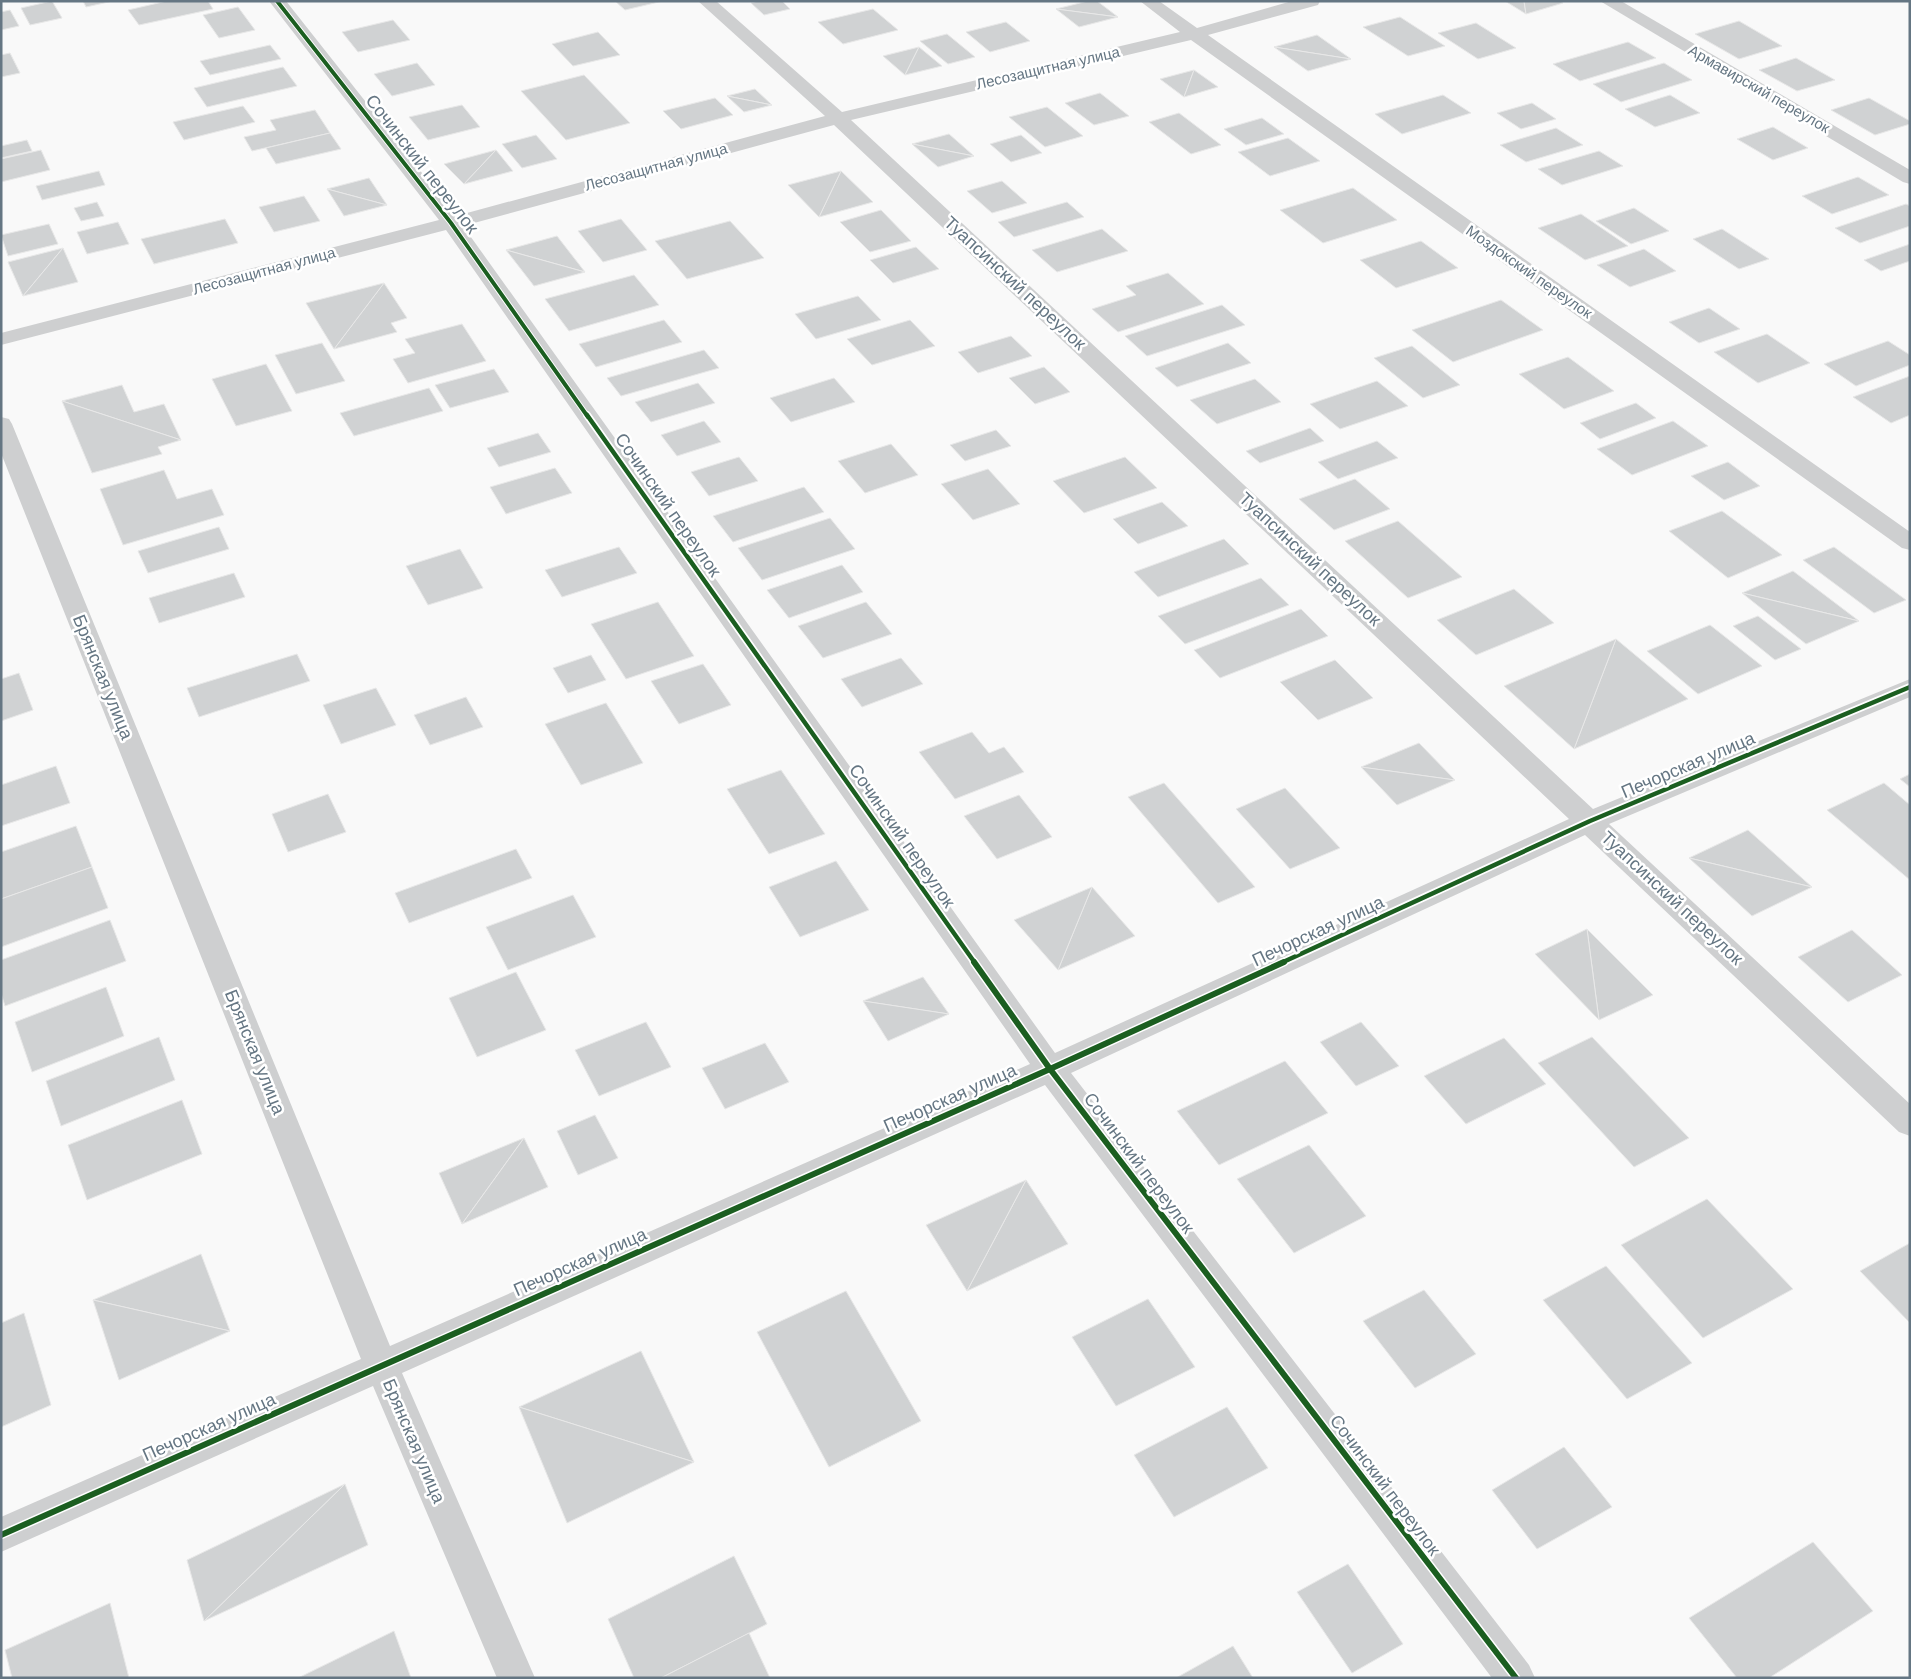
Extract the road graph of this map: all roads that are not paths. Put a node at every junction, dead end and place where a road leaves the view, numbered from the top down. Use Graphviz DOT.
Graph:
graph roads {
  1 [pos="277,1"];
  2 [pos="706,1"];
  3 [pos="1148,1"];
  4 [pos="1312,1"];
  5 [pos="1608,1"];
  6 [pos="1193,34"];
  7 [pos="838,118"];
  8 [pos="1910,178"];
  9 [pos="451,223"];
  10 [pos="1,340"];
  11 [pos="1,424"];
  12 [pos="1910,543"];
  13 [pos="1910,687"];
  14 [pos="1590,821"];
  15 [pos="1050,1069"];
  16 [pos="1910,1122"];
  17 [pos="381,1365"];
  18 [pos="1,1535"];
  19 [pos="516,1678"];
  20 [pos="1516,1678"];
  1 -- 9 [label="street, Сочинский переулок"];
  2 -- 7 [label="street, Туапсинский переулок"];
  3 -- 6 [label="street, Моздокский переулок"];
  4 -- 6 [label="street, Лесозащитная улица"];
  5 -- 8 [label="street, Армавирский переулок"];
  6 -- 7 [label="street, Лесозащитная улица"];
  6 -- 12 [label="street, Моздокский переулок"];
  7 -- 9 [label="street, Лесозащитная улица"];
  7 -- 14 [label="street, Туапсинский переулок"];
  9 -- 10 [label="street, Лесозащитная улица"];
  9 -- 15 [label="street, Сочинский переулок"];
  11 -- 17 [label="street, Брянская улица"];
  13 -- 14 [label="street, Печорская улица"];
  14 -- 15 [label="street, Печорская улица"];
  14 -- 16 [label="street, Туапсинский переулок"];
  15 -- 17 [label="street, Печорская улица"];
  15 -- 20 [label="street, Сочинский переулок"];
  17 -- 18 [label="street, Печорская улица"];
  17 -- 19 [label="street, Брянская улица"];
}
